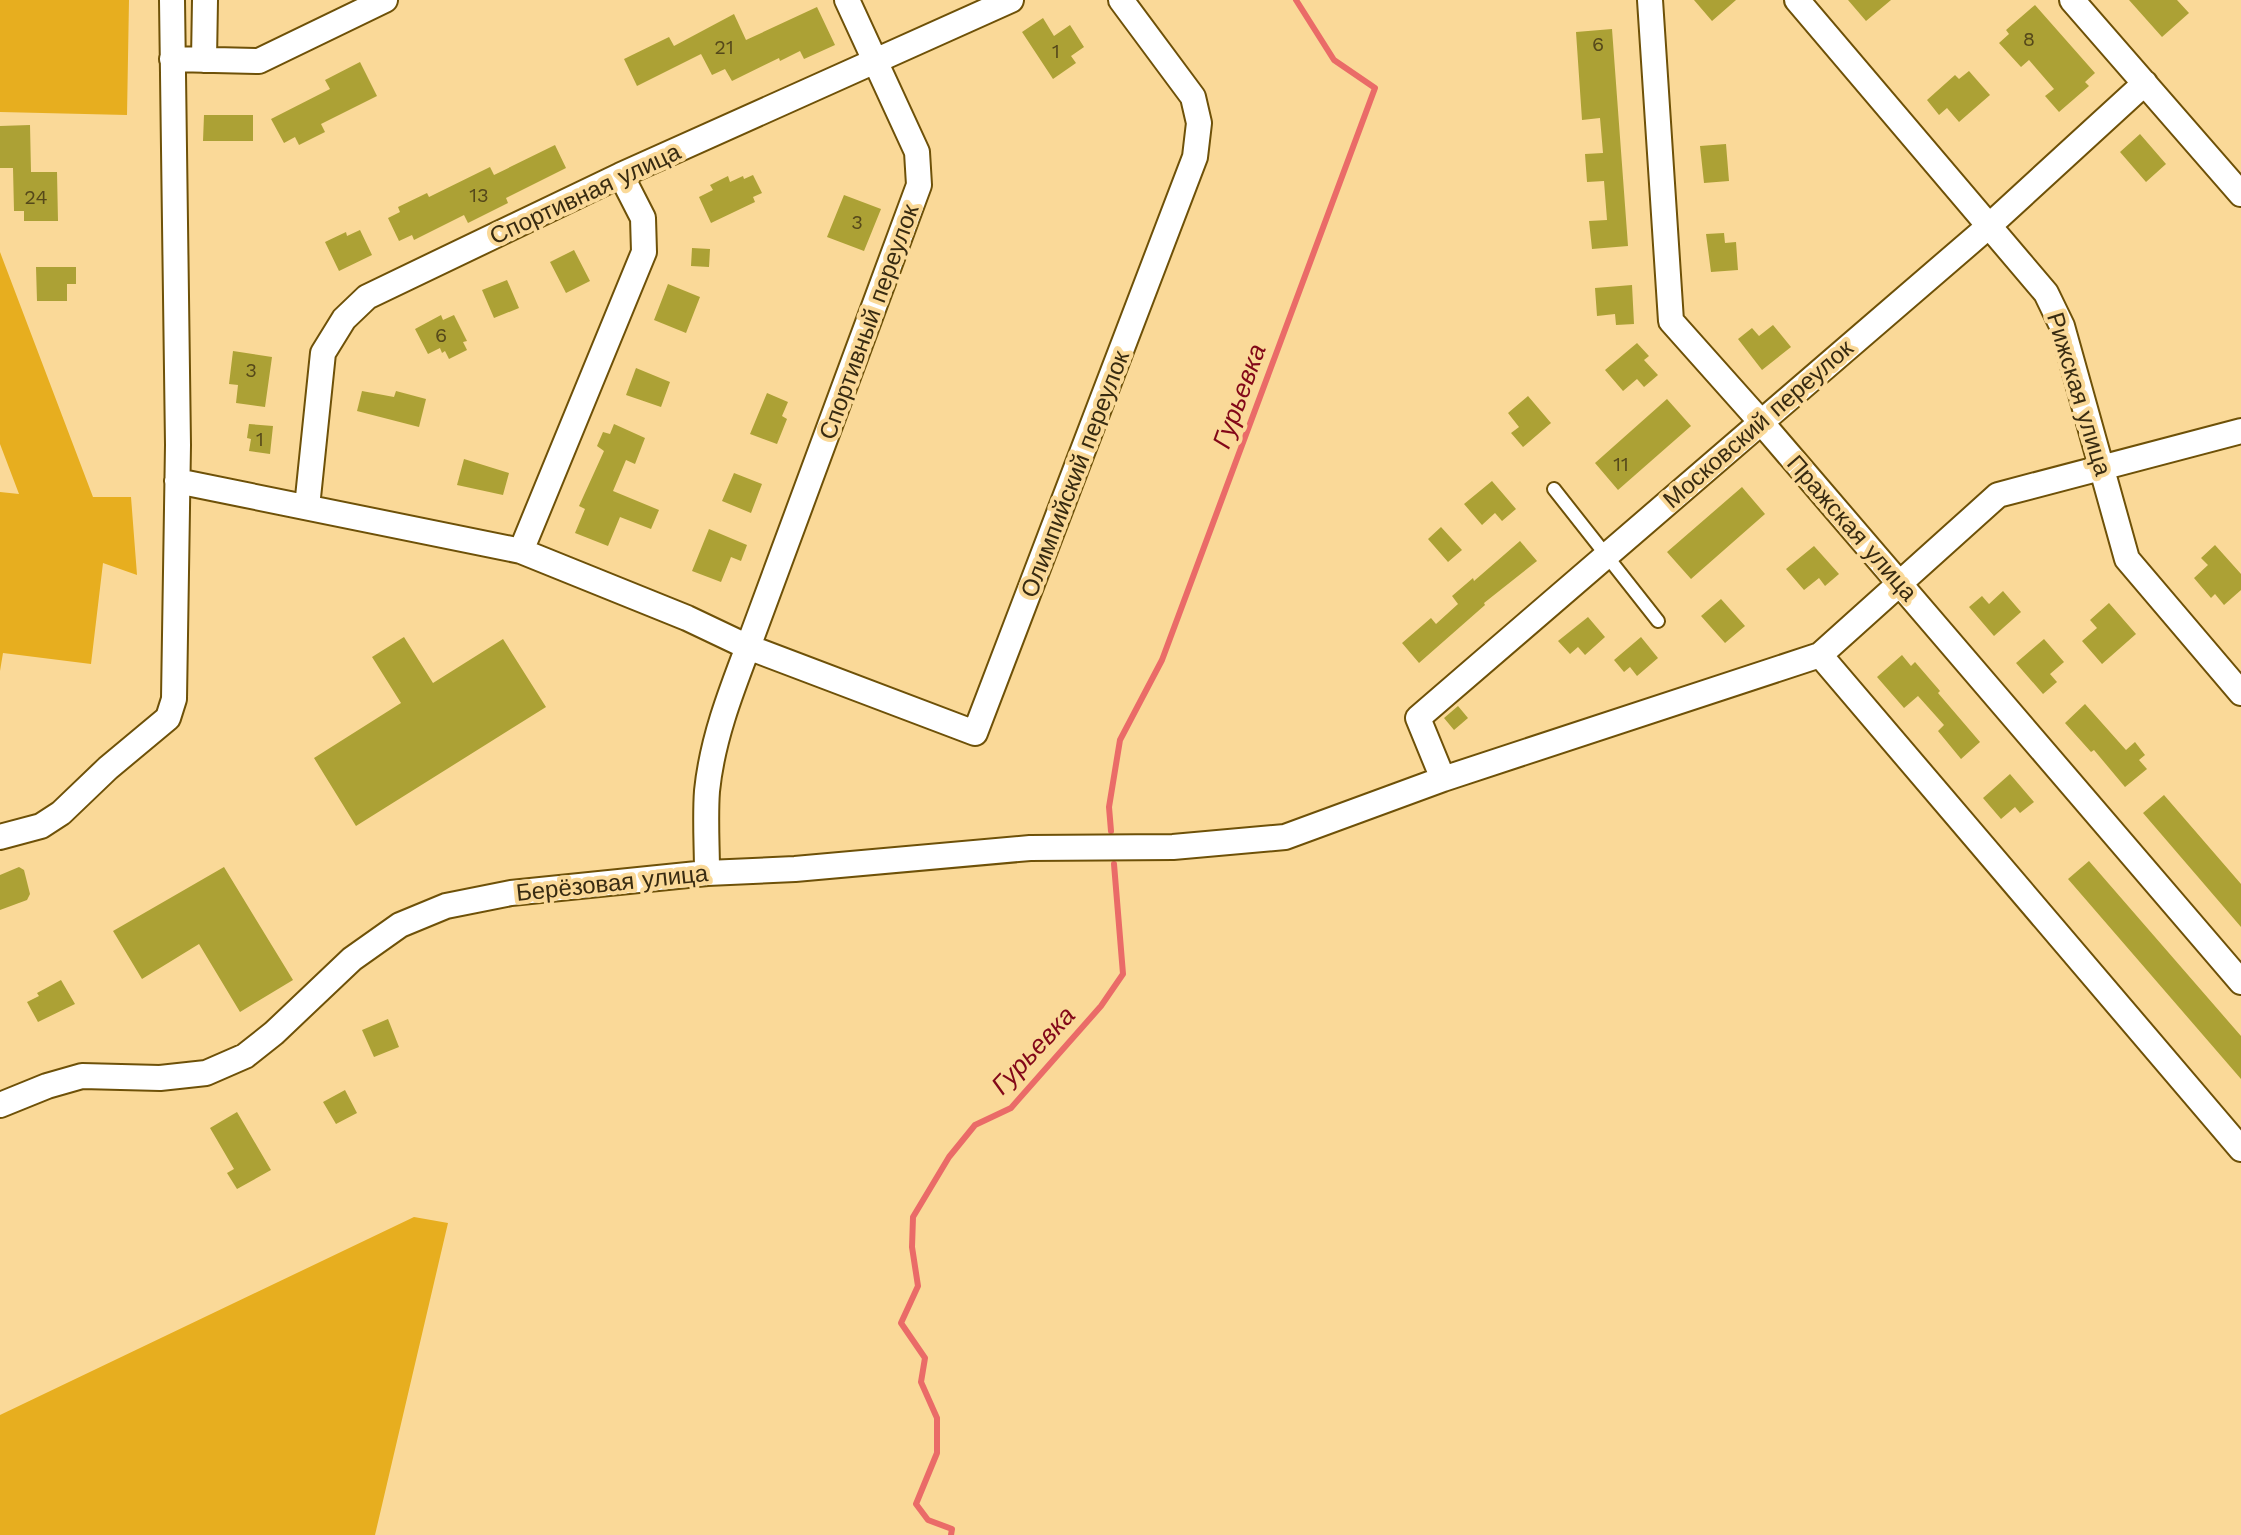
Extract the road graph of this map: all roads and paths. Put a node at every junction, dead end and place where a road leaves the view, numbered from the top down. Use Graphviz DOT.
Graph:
graph roads {
  1 [pos="172,0"];
  2 [pos="205,0"];
  3 [pos="385,0"];
  4 [pos="847,0"];
  5 [pos="1011,0"];
  6 [pos="1121,0"];
  7 [pos="1650,0"];
  8 [pos="1797,0"];
  9 [pos="2072,0"];
  10 [pos="172,59"];
  11 [pos="204,60"];
  12 [pos="875,62"];
  13 [pos="2145,83"];
  14 [pos="621,175"];
  15 [pos="2241,194"];
  16 [pos="1989,226"];
  17 [pos="1761,422"];
  18 [pos="2241,431"];
  19 [pos="2102,468"];
  20 [pos="177,481"];
  21 [pos="1554,489"];
  22 [pos="307,507"];
  23 [pos="521,551"];
  24 [pos="1606,556"];
  25 [pos="1899,583"];
  26 [pos="1658,621"];
  27 [pos="748,647"];
  28 [pos="1820,655"];
  29 [pos="2241,693"];
  30 [pos="1443,779"];
  31 [pos="0,837"];
  32 [pos="707,873"];
  33 [pos="2241,982"];
  34 [pos="0,1105"];
  35 [pos="2240,1144"];
  1 -- 10 [label="street"];
  2 -- 11 [label="street"];
  3 -- 11 [label="street"];
  4 -- 12 [label="street, Спортивный переулок"];
  5 -- 12 [label="street, Спортивная улица"];
  6 -- 27 [label="street, Олимпийский переулок"];
  7 -- 17 [label="street, Пражская улица"];
  8 -- 16 [label="street, Рижская улица"];
  9 -- 13 [label="street"];
  10 -- 11 [label="street"];
  10 -- 20 [label="street"];
  12 -- 14 [label="street, Спортивная улица"];
  12 -- 27 [label="street, Спортивный переулок"];
  13 -- 15 [label="street"];
  13 -- 16 [label="street, Московский переулок"];
  14 -- 22 [label="street, Спортивная улица"];
  14 -- 23 [label="street"];
  16 -- 17 [label="street, Московский переулок"];
  16 -- 19 [label="street, Рижская улица"];
  17 -- 24 [label="street, Московский переулок"];
  17 -- 25 [label="street, Пражская улица"];
  18 -- 19 [label="street"];
  19 -- 25 [label="street"];
  19 -- 29 [label="street, Рижская улица"];
  20 -- 22 [label="street"];
  20 -- 31 [label="street"];
  21 -- 24 [label="lane"];
  22 -- 23 [label="street"];
  23 -- 27 [label="street"];
  24 -- 26 [label="lane"];
  24 -- 30 [label="street, Московский переулок"];
  25 -- 28 [label="street"];
  25 -- 33 [label="street, Пражская улица"];
  27 -- 32 [label="street, Спортивный переулок"];
  28 -- 30 [label="street, Берёзовая улица"];
  28 -- 35 [label="street"];
  30 -- 32 [label="street, Берёзовая улица"];
  32 -- 34 [label="street, Берёзовая улица"];
}
